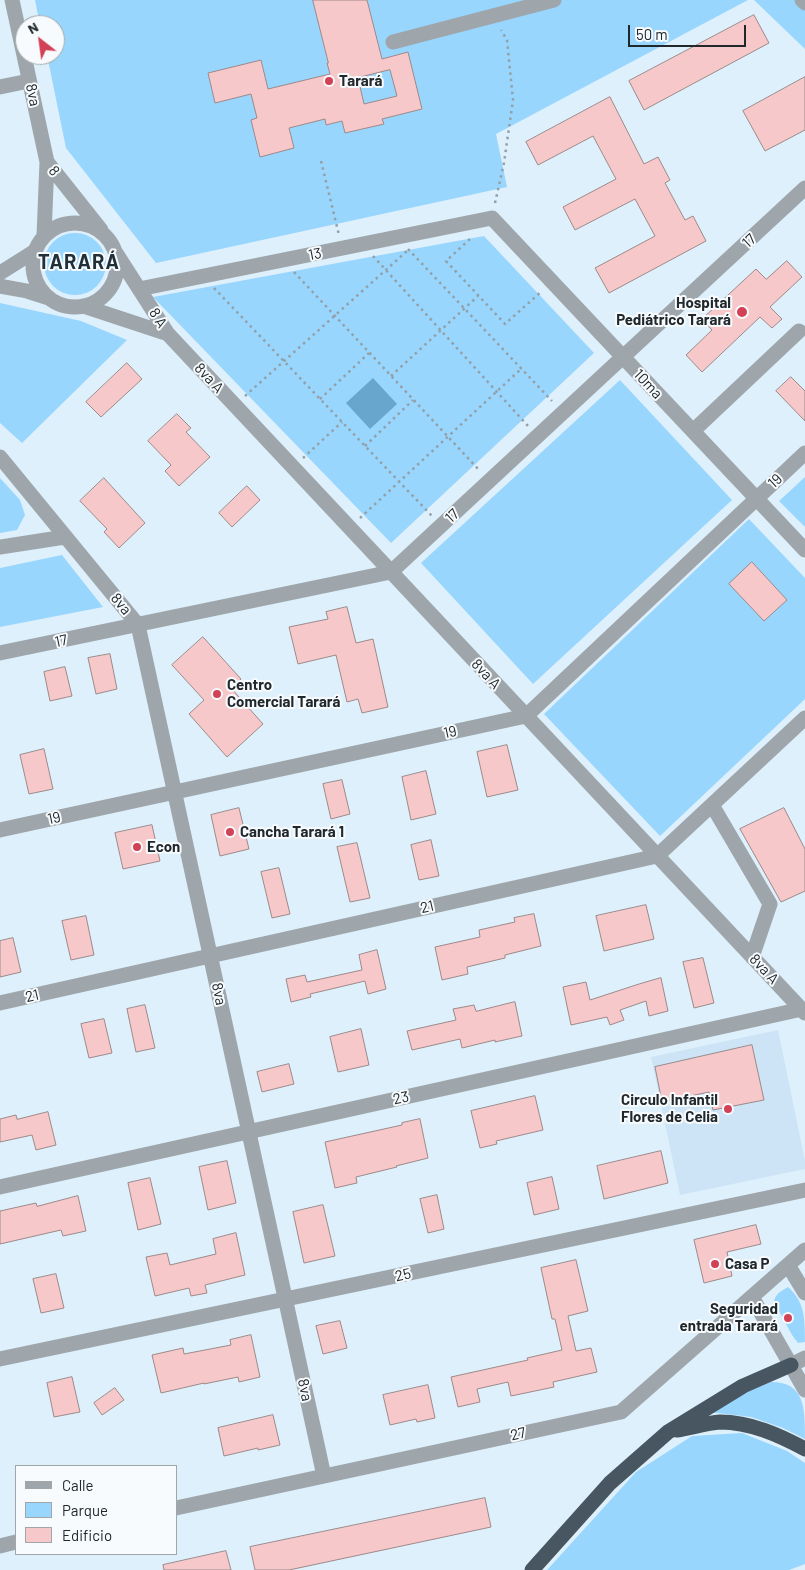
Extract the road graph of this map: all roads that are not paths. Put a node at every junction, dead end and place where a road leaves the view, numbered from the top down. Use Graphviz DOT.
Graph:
graph roads {
  1 [pos="12,0"];
  2 [pos="554,0"];
  3 [pos="802,0"];
  4 [pos="805,3"];
  5 [pos="393,42"];
  6 [pos="29,81"];
  7 [pos="0,87"];
  8 [pos="47,162"];
  9 [pos="805,188"];
  10 [pos="492,218"];
  11 [pos="44,236"];
  12 [pos="107,237"];
  13 [pos="35,251"];
  14 [pos="115,252"];
  15 [pos="0,273"];
  16 [pos="0,286"];
  17 [pos="138,289"];
  18 [pos="49,298"];
  19 [pos="83,306"];
  20 [pos="799,331"];
  21 [pos="168,334"];
  22 [pos="623,357"];
  23 [pos="693,431"];
  24 [pos="805,453"];
  25 [pos="0,458"];
  26 [pos="757,498"];
  27 [pos="65,536"];
  28 [pos="0,547"];
  29 [pos="805,550"];
  30 [pos="391,572"];
  31 [pos="138,625"];
  32 [pos="0,653"];
  33 [pos="526,716"];
  34 [pos="805,718"];
  35 [pos="175,792"];
  36 [pos="712,805"];
  37 [pos="0,830"];
  38 [pos="657,856"];
  39 [pos="210,956"];
  40 [pos="752,957"];
  41 [pos="0,1004"];
  42 [pos="803,1011"];
  43 [pos="249,1132"];
  44 [pos="0,1187"];
  45 [pos="805,1190"];
  46 [pos="805,1250"];
  47 [pos="788,1265"];
  48 [pos="805,1294"];
  49 [pos="752,1297"];
  50 [pos="285,1300"];
  51 [pos="805,1358"];
  52 [pos="0,1359"];
  53 [pos="791,1365"];
  54 [pos="805,1390"];
  55 [pos="668,1432"];
  56 [pos="805,1449"];
  57 [pos="324,1476"];
  58 [pos="178,1508"];
  59 [pos="15,1542"];
  60 [pos="0,1546"];
  61 [pos="532,1570"];
  1 -- 6 [label="street, 8va"];
  2 -- 5 [label="street"];
  3 -- 4 [label="street"];
  6 -- 7 [label="street"];
  6 -- 8 [label="street, 8va"];
  8 -- 11 [label="street, 8"];
  8 -- 12 [label="street, 8"];
  9 -- 22 [label="street, 17"];
  10 -- 17 [label="street, 13"];
  10 -- 22 [label="street, 10ma"];
  11 -- 12 [label="street"];
  11 -- 13 [label="street"];
  12 -- 14 [label="street"];
  13 -- 15 [label="street"];
  13 -- 18 [label="street"];
  14 -- 17 [label="street, 8 A"];
  14 -- 19 [label="street"];
  16 -- 18 [label="street"];
  17 -- 21 [label="street, 8 A"];
  18 -- 19 [label="street"];
  19 -- 21 [label="street, 8 A"];
  20 -- 23 [label="street"];
  21 -- 30 [label="street, 8va A"];
  22 -- 23 [label="street, 10ma"];
  22 -- 30 [label="street, 17"];
  23 -- 26 [label="street, 10ma"];
  24 -- 26 [label="street, 19"];
  25 -- 27 [label="street, 8va"];
  26 -- 29 [label="street, 10ma"];
  26 -- 33 [label="street, 19"];
  27 -- 28 [label="street"];
  27 -- 31 [label="street, 8va"];
  30 -- 31 [label="street, 17"];
  30 -- 33 [label="street, 8va A"];
  31 -- 32 [label="street, 17"];
  31 -- 35 [label="street, 8va"];
  33 -- 35 [label="street, 19"];
  33 -- 38 [label="street, 8va A"];
  34 -- 36 [label="street"];
  35 -- 37 [label="street, 19"];
  35 -- 39 [label="street, 8va"];
  36 -- 38 [label="street"];
  36 -- 40 [label="street"];
  38 -- 39 [label="street, 21"];
  38 -- 40 [label="street, 8va A"];
  39 -- 41 [label="street, 21"];
  39 -- 43 [label="street, 8va"];
  40 -- 42 [label="street, 8va A"];
  42 -- 43 [label="street, 23"];
  43 -- 44 [label="street, 23"];
  43 -- 50 [label="street, 8va"];
  45 -- 50 [label="street, 25"];
  46 -- 47 [label="street, 27"];
  47 -- 48 [label="street"];
  47 -- 49 [label="street, 27"];
  49 -- 53 [label="street"];
  49 -- 57 [label="street, 27"];
  50 -- 52 [label="street, 25"];
  50 -- 57 [label="street, 8va"];
  51 -- 53 [label="street"];
  53 -- 54 [label="street"];
  53 -- 55 [label="highway"];
  55 -- 56 [label="highway"];
  55 -- 61 [label="highway"];
  57 -- 58 [label="street, 27"];
  59 -- 60 [label="street"];
}
